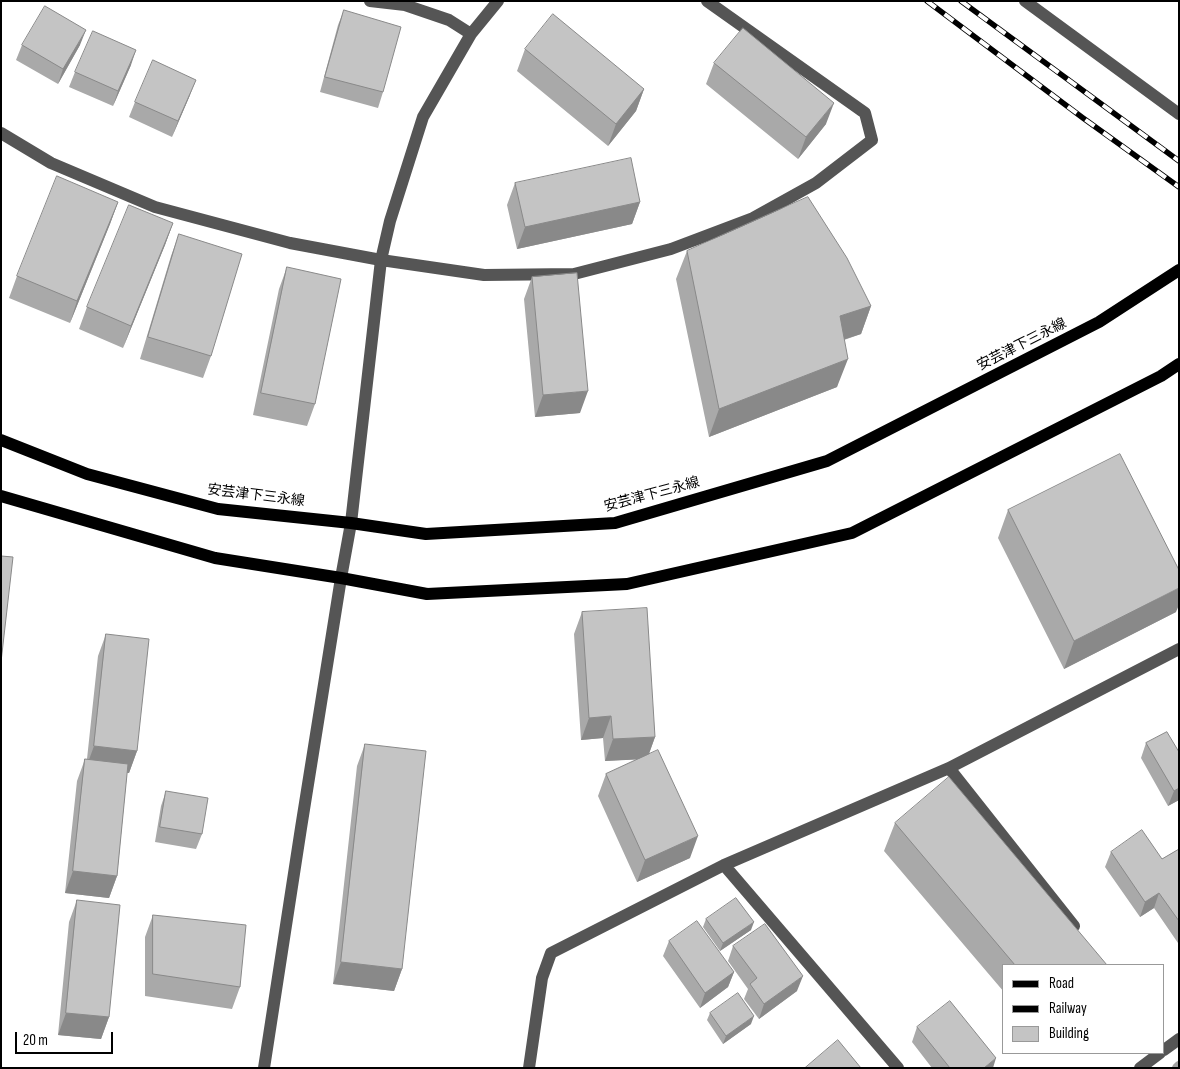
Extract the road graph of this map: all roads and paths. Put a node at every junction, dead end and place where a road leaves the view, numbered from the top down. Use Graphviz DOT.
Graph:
graph roads {
  1 [pos="370,1"];
  2 [pos="498,1"];
  3 [pos="707,1"];
  4 [pos="1025,1"];
  5 [pos="471,34"];
  6 [pos="1179,114"];
  7 [pos="1,133"];
  8 [pos="381,260"];
  9 [pos="1179,270"];
  10 [pos="1179,364"];
  11 [pos="1,440"];
  12 [pos="1,496"];
  13 [pos="351,522"];
  14 [pos="341,578"];
  15 [pos="1179,649"];
  16 [pos="949,768"];
  17 [pos="724,865"];
  18 [pos="1081,935"];
  19 [pos="1157,1054"];
  20 [pos="264,1068"];
  21 [pos="529,1068"];
  22 [pos="898,1068"];
  23 [pos="1140,1068"];
  1 -- 5 [label="street"];
  2 -- 5 [label="street"];
  3 -- 8 [label="street"];
  4 -- 6 [label="street"];
  5 -- 8 [label="street"];
  7 -- 8 [label="street"];
  8 -- 13 [label="street"];
  9 -- 13 [label="main road, 安芸津下三永線"];
  10 -- 14 [label="main road"];
  11 -- 13 [label="main road, 安芸津下三永線"];
  12 -- 14 [label="main road"];
  13 -- 14 [label="street"];
  14 -- 20 [label="street"];
  15 -- 16 [label="street"];
  16 -- 17 [label="street"];
  16 -- 18 [label="street"];
  17 -- 21 [label="street"];
  17 -- 22 [label="street"];
  19 -- 23 [label="street"];
}
